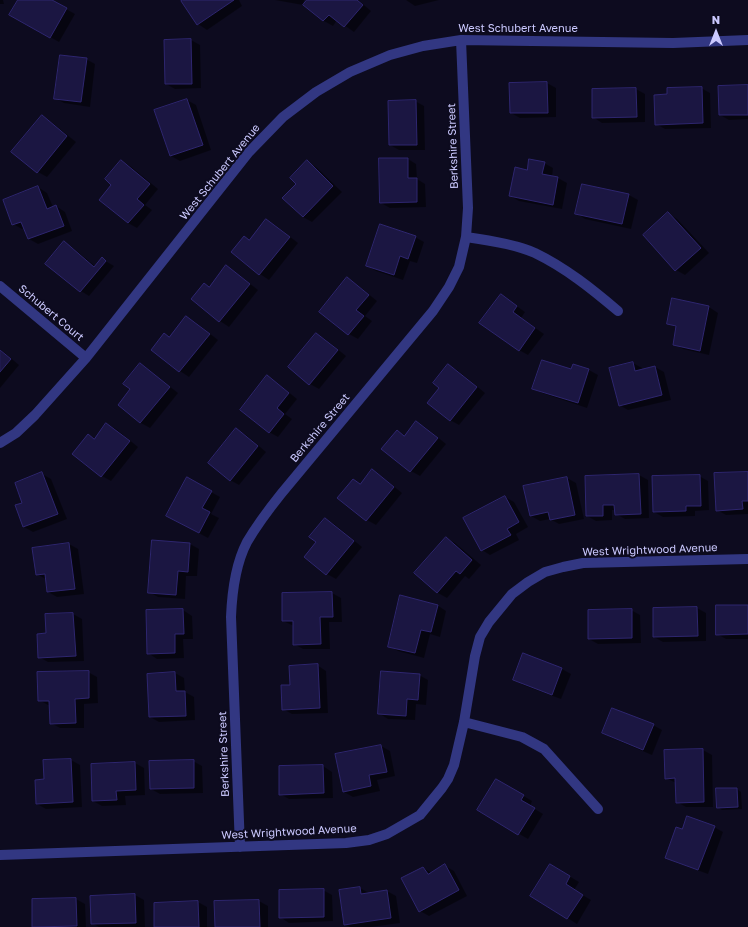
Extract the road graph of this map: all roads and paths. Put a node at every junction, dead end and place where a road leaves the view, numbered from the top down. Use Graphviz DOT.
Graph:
graph roads {
  1 [pos="461,40"];
  2 [pos="748,40"];
  3 [pos="466,238"];
  4 [pos="0,286"];
  5 [pos="618,311"];
  6 [pos="86,358"];
  7 [pos="0,443"];
  8 [pos="748,559"];
  9 [pos="464,722"];
  10 [pos="598,809"];
  11 [pos="240,847"];
  12 [pos="0,855"];
  1 -- 2 [label="street, West Schubert Avenue"];
  1 -- 3 [label="street, Berkshire Street"];
  1 -- 6 [label="street, West Schubert Avenue"];
  3 -- 5 [label="street"];
  3 -- 11 [label="street, Berkshire Street"];
  4 -- 6 [label="street, Schubert Court"];
  6 -- 7 [label="street, West Schubert Avenue"];
  8 -- 9 [label="street, West Wrightwood Avenue"];
  9 -- 10 [label="street"];
  9 -- 11 [label="street, West Wrightwood Avenue"];
  11 -- 12 [label="street, West Wrightwood Avenue"];
}
